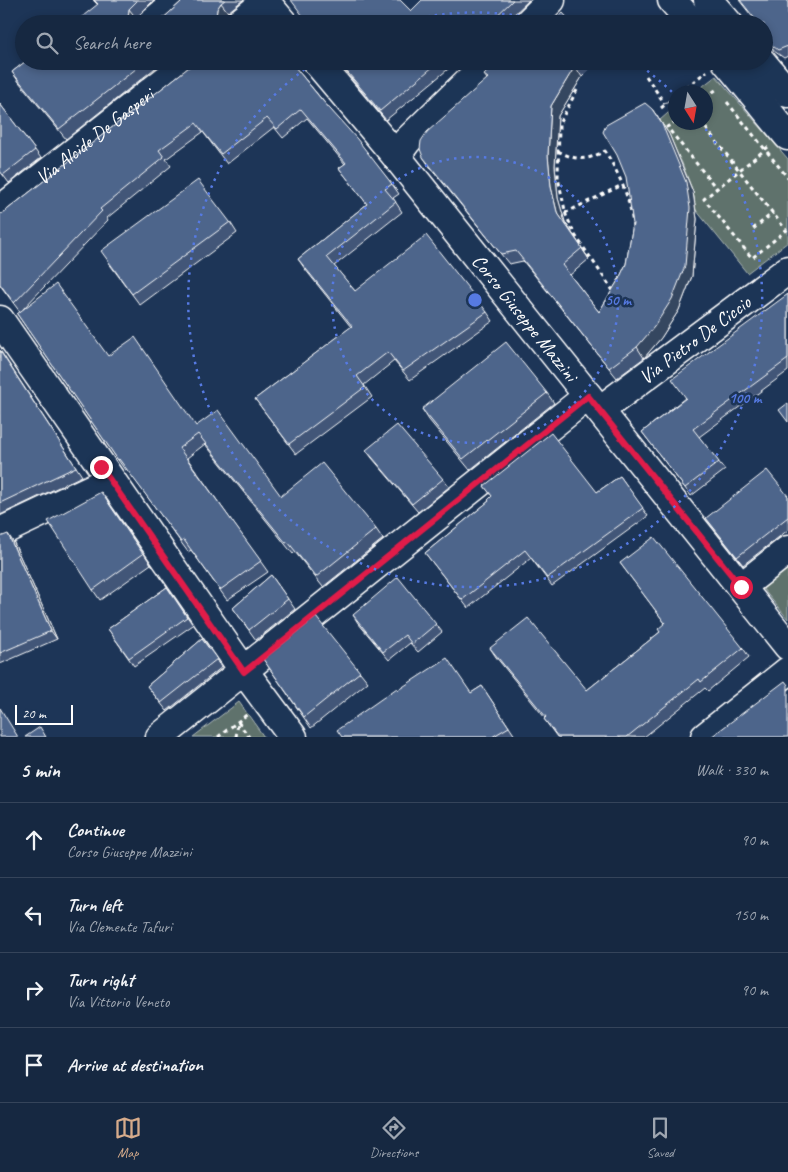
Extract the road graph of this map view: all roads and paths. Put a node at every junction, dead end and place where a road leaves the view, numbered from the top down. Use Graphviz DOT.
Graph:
graph roads {
  1 [pos="169,0"];
  2 [pos="551,0"];
  3 [pos="708,0"];
  4 [pos="265,1"];
  5 [pos="161,15"];
  6 [pos="249,15"];
  7 [pos="277,15"];
  8 [pos="536,15"];
  9 [pos="721,15"];
  10 [pos="179,70"];
  11 [pos="324,70"];
  12 [pos="479,70"];
  13 [pos="711,70"];
  14 [pos="726,70"];
  15 [pos="769,70"];
  16 [pos="646,76"];
  17 [pos="690,85"];
  18 [pos="577,90"];
  19 [pos="713,92"];
  20 [pos="788,93"];
  21 [pos="668,102"];
  22 [pos="665,104"];
  23 [pos="661,108"];
  24 [pos="670,130"];
  25 [pos="707,130"];
  26 [pos="787,134"];
  27 [pos="765,149"];
  28 [pos="558,151"];
  29 [pos="396,156"];
  30 [pos="739,171"];
  31 [pos="788,178"];
  32 [pos="622,185"];
  33 [pos="716,189"];
  34 [pos="0,210"];
  35 [pos="565,213"];
  36 [pos="773,213"];
  37 [pos="753,229"];
  38 [pos="787,230"];
  39 [pos="633,234"];
  40 [pos="788,270"];
  41 [pos="618,286"];
  42 [pos="0,320"];
  43 [pos="594,403"];
  44 [pos="110,480"];
  45 [pos="0,532"];
  46 [pos="788,550"];
  47 [pos="741,587"];
  48 [pos="788,646"];
  49 [pos="244,672"];
  50 [pos="788,672"];
  51 [pos="265,701"];
  52 [pos="238,722"];
  53 [pos="160,737"];
  54 [pos="218,737"];
  55 [pos="236,737"];
  56 [pos="249,737"];
  57 [pos="293,737"];
  58 [pos="705,737"];
  1 -- 5 [label="street"];
  2 -- 8 [label="street"];
  3 -- 9 [label="street"];
  4 -- 6 [label="street"];
  4 -- 7 [label="street"];
  10 -- 34 [label="street, Via Alcide De Gasperi"];
  11 -- 29 [label="street, Corso Giuseppe Mazzini"];
  12 -- 29 [label="street"];
  13 -- 17 [label="path"];
  14 -- 26 [label="street"];
  15 -- 20 [label="street"];
  16 -- 22 [label="path"];
  18 -- 28 [label="path"];
  19 -- 27 [label="path"];
  21 -- 22 [label="path"];
  22 -- 23 [label="path"];
  24 -- 33 [label="path"];
  25 -- 30 [label="path"];
  26 -- 27 [label="path"];
  27 -- 30 [label="path"];
  27 -- 31 [label="path"];
  28 -- 32 [label="path"];
  28 -- 35 [label="path"];
  29 -- 43 [label="street, Corso Giuseppe Mazzini"];
  30 -- 33 [label="path"];
  30 -- 36 [label="path"];
  32 -- 35 [label="path"];
  32 -- 39 [label="path"];
  33 -- 38 [label="path"];
  35 -- 41 [label="path"];
  36 -- 37 [label="path"];
  36 -- 38 [label="path"];
  40 -- 43 [label="street, Via Pietro De Ciccio"];
  42 -- 44 [label="street"];
  43 -- 47 [label="street, Corso Giuseppe Mazzini"];
  43 -- 49 [label="street, Via Pietro De Ciccio"];
  44 -- 45 [label="street"];
  44 -- 49 [label="street"];
  46 -- 47 [label="street"];
  47 -- 48 [label="street, Corso Giuseppe Mazzini"];
  49 -- 51 [label="street"];
  49 -- 53 [label="street, Via Pietro De Ciccio"];
  50 -- 58 [label="street"];
  51 -- 52 [label="path"];
  51 -- 57 [label="street"];
  52 -- 54 [label="path"];
  52 -- 55 [label="path"];
  52 -- 56 [label="path"];
}
